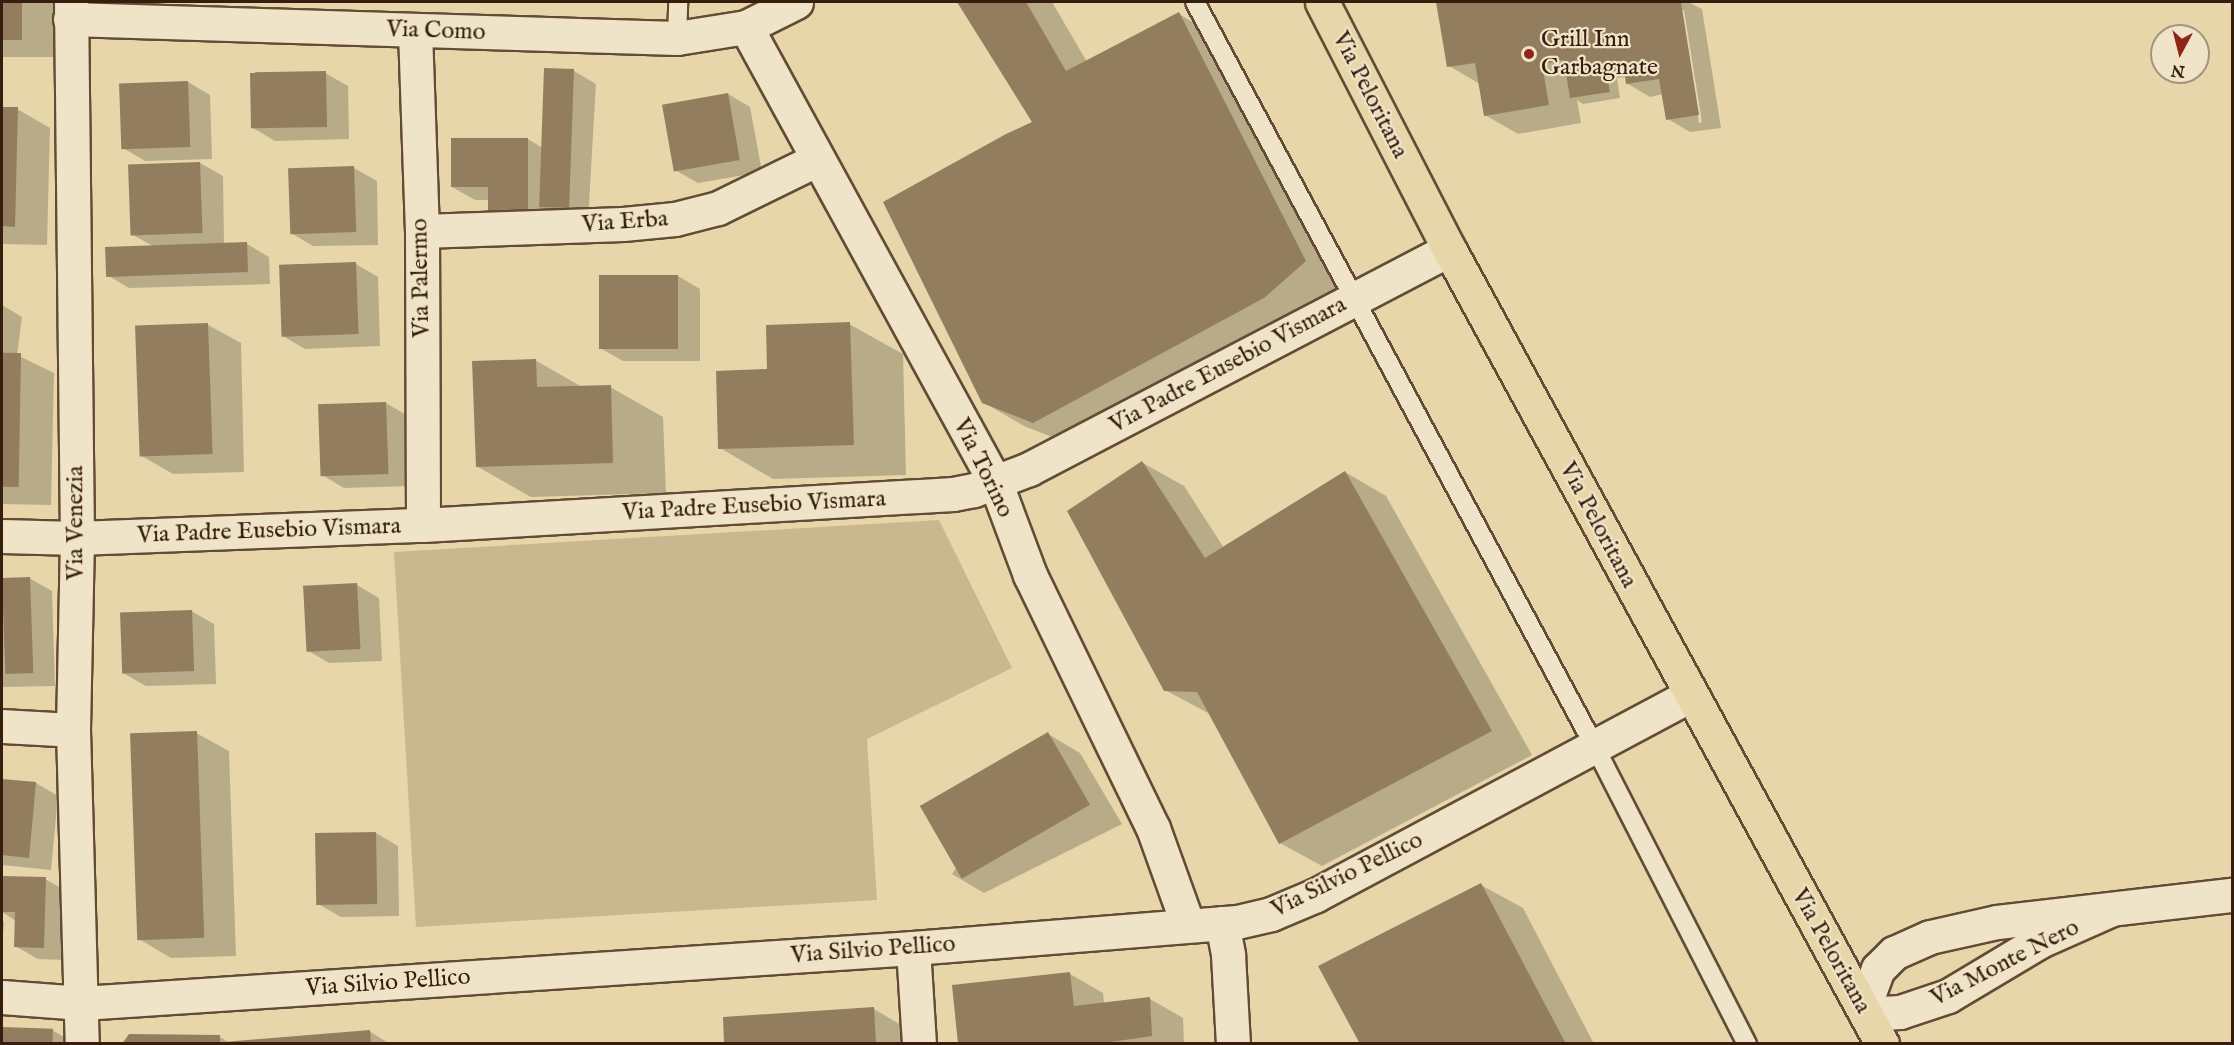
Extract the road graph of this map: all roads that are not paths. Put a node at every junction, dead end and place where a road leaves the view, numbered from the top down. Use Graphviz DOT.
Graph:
graph roads {
  1 [pos="678,2"];
  2 [pos="796,2"];
  3 [pos="1196,2"];
  4 [pos="1322,2"];
  5 [pos="70,10"];
  6 [pos="746,27"];
  7 [pos="415,31"];
  8 [pos="677,38"];
  9 [pos="816,160"];
  10 [pos="422,231"];
  11 [pos="1449,249"];
  12 [pos="1354,300"];
  13 [pos="996,484"];
  14 [pos="423,525"];
  15 [pos="2,536"];
  16 [pos="77,538"];
  17 [pos="1690,695"];
  18 [pos="2,726"];
  19 [pos="73,730"];
  20 [pos="1595,747"];
  21 [pos="2232,895"];
  22 [pos="2110,910"];
  23 [pos="1222,923"];
  24 [pos="1188,925"];
  25 [pos="913,948"];
  26 [pos="2,997"];
  27 [pos="82,1003"];
  28 [pos="1866,1014"];
  29 [pos="82,1044"];
  30 [pos="919,1044"];
  31 [pos="1233,1044"];
  32 [pos="1747,1044"];
  33 [pos="1882,1044"];
  1 -- 8 [label="lane"];
  2 -- 6 [label="street, Via Como"];
  3 -- 12 [label="lane"];
  4 -- 11 [label="main road, Via Peloritana"];
  5 -- 7 [label="street, Via Como"];
  5 -- 16 [label="street, Via Venezia"];
  6 -- 8 [label="street, Via Como"];
  6 -- 9 [label="street, Via Torino"];
  7 -- 8 [label="street, Via Como"];
  7 -- 10 [label="street, Via Palermo"];
  9 -- 10 [label="street, Via Erba"];
  9 -- 13 [label="street, Via Torino"];
  10 -- 14 [label="street, Via Palermo"];
  11 -- 12 [label="street, Via Padre Eusebio Vismara"];
  11 -- 17 [label="main road, Via Peloritana"];
  12 -- 13 [label="street, Via Padre Eusebio Vismara"];
  12 -- 20 [label="lane"];
  13 -- 14 [label="street, Via Padre Eusebio Vismara"];
  13 -- 24 [label="street, Via Torino"];
  14 -- 16 [label="street, Via Padre Eusebio Vismara"];
  15 -- 16 [label="street, Via Padre Eusebio Vismara"];
  16 -- 19 [label="street, Via Venezia"];
  17 -- 20 [label="street, Via Silvio Pellico"];
  17 -- 28 [label="main road, Via Peloritana"];
  18 -- 19 [label="street"];
  19 -- 27 [label="street, Via Venezia"];
  20 -- 23 [label="street, Via Silvio Pellico"];
  20 -- 32 [label="lane"];
  21 -- 22 [label="street, Via Monte Nero"];
  22 -- 28 [label="street, Via Monte Nero"];
  22 -- 28 [label="street, Via Monte Nero"];
  23 -- 24 [label="street, Via Silvio Pellico"];
  23 -- 31 [label="street"];
  24 -- 25 [label="street, Via Silvio Pellico"];
  25 -- 27 [label="street, Via Silvio Pellico"];
  25 -- 30 [label="street"];
  26 -- 27 [label="street, Via Silvio Pellico"];
  27 -- 29 [label="street, Via Venezia"];
  28 -- 33 [label="main road, Via Peloritana"];
}
